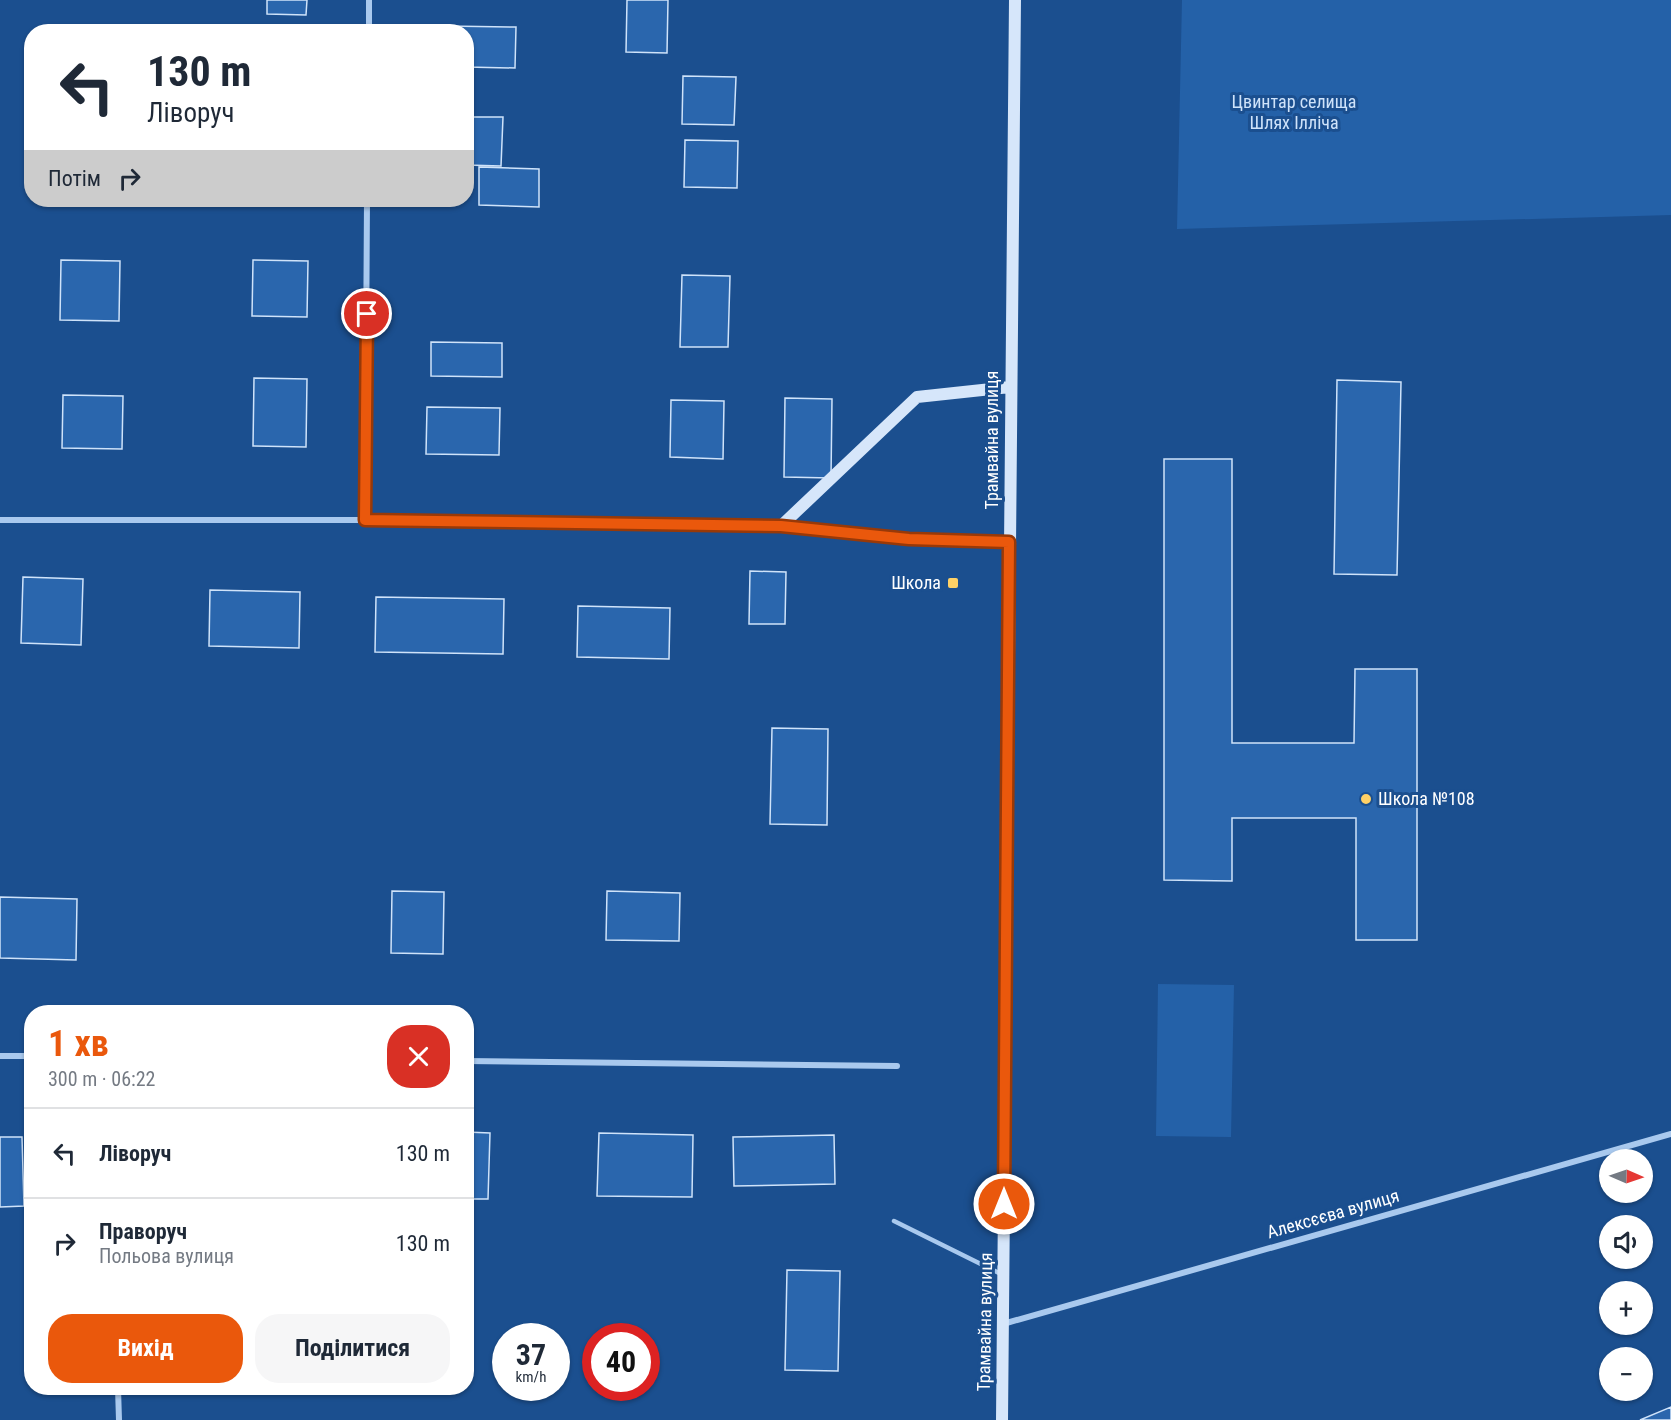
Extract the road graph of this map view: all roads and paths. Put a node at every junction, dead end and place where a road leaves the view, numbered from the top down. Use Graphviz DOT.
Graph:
graph roads {
  1 [pos="369,0"];
  2 [pos="1015,0"];
  3 [pos="369,24"];
  4 [pos="367,207"];
  5 [pos="1010,387"];
  6 [pos="0,520"];
  7 [pos="365,520"];
  8 [pos="781,526"];
  9 [pos="1009,542"];
  10 [pos="0,1056"];
  11 [pos="24,1056"];
  12 [pos="474,1060"];
  13 [pos="897,1066"];
  14 [pos="1671,1134"];
  15 [pos="894,1221"];
  16 [pos="1003,1275"];
  17 [pos="1003,1324"];
  18 [pos="118,1395"];
  19 [pos="118,1420"];
  20 [pos="1002,1420"];
  1 -- 3 [label="street"];
  2 -- 5 [label="street, Трамвайна вулиця"];
  4 -- 7 [label="street"];
  5 -- 8 [label="street"];
  5 -- 9 [label="street, Трамвайна вулиця"];
  6 -- 7 [label="street"];
  7 -- 8 [label="street"];
  8 -- 9 [label="street"];
  9 -- 16 [label="street, Трамвайна вулиця"];
  10 -- 11 [label="street"];
  12 -- 13 [label="street"];
  14 -- 17 [label="street, Алексєєва вулиця"];
  15 -- 16 [label="lane"];
  16 -- 17 [label="street, Трамвайна вулиця"];
  17 -- 20 [label="street, Трамвайна вулиця"];
  18 -- 19 [label="street"];
}
